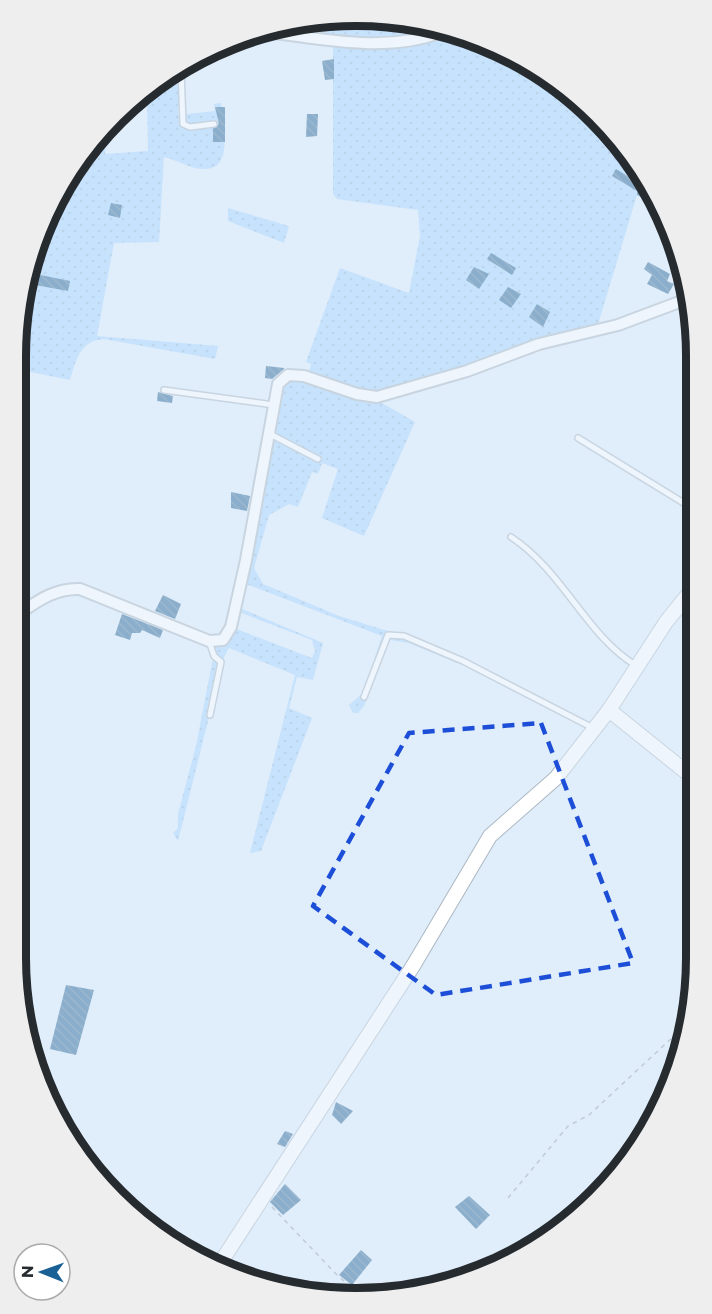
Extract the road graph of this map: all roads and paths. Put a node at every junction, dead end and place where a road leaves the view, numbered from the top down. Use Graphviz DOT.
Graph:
graph roads {
  1 [pos="282,34"];
  2 [pos="433,35"];
  3 [pos="181,76"];
  4 [pos="214,124"];
  5 [pos="682,301"];
  6 [pos="164,390"];
  7 [pos="274,405"];
  8 [pos="268,433"];
  9 [pos="578,438"];
  10 [pos="318,459"];
  11 [pos="686,504"];
  12 [pos="511,537"];
  13 [pos="686,597"];
  14 [pos="26,608"];
  15 [pos="209,641"];
  16 [pos="638,667"];
  17 [pos="364,697"];
  18 [pos="609,710"];
  19 [pos="210,715"];
  20 [pos="595,728"];
  21 [pos="686,772"];
  22 [pos="678,1033"];
  23 [pos="264,1197"];
  24 [pos="508,1198"];
  25 [pos="223,1260"];
  26 [pos="352,1288"];
  1 -- 2 [label="street"];
  3 -- 4 [label="lane"];
  5 -- 7 [label="street"];
  6 -- 7 [label="lane"];
  7 -- 8 [label="street"];
  8 -- 10 [label="lane"];
  8 -- 15 [label="street"];
  9 -- 11 [label="lane"];
  12 -- 16 [label="lane"];
  13 -- 16 [label="street"];
  14 -- 15 [label="street"];
  15 -- 19 [label="lane"];
  16 -- 18 [label="street"];
  17 -- 20 [label="lane"];
  18 -- 20 [label="street"];
  18 -- 21 [label="street"];
  20 -- 23 [label="street"];
  22 -- 24 [label="path"];
  23 -- 25 [label="street"];
  23 -- 26 [label="path"];
}
